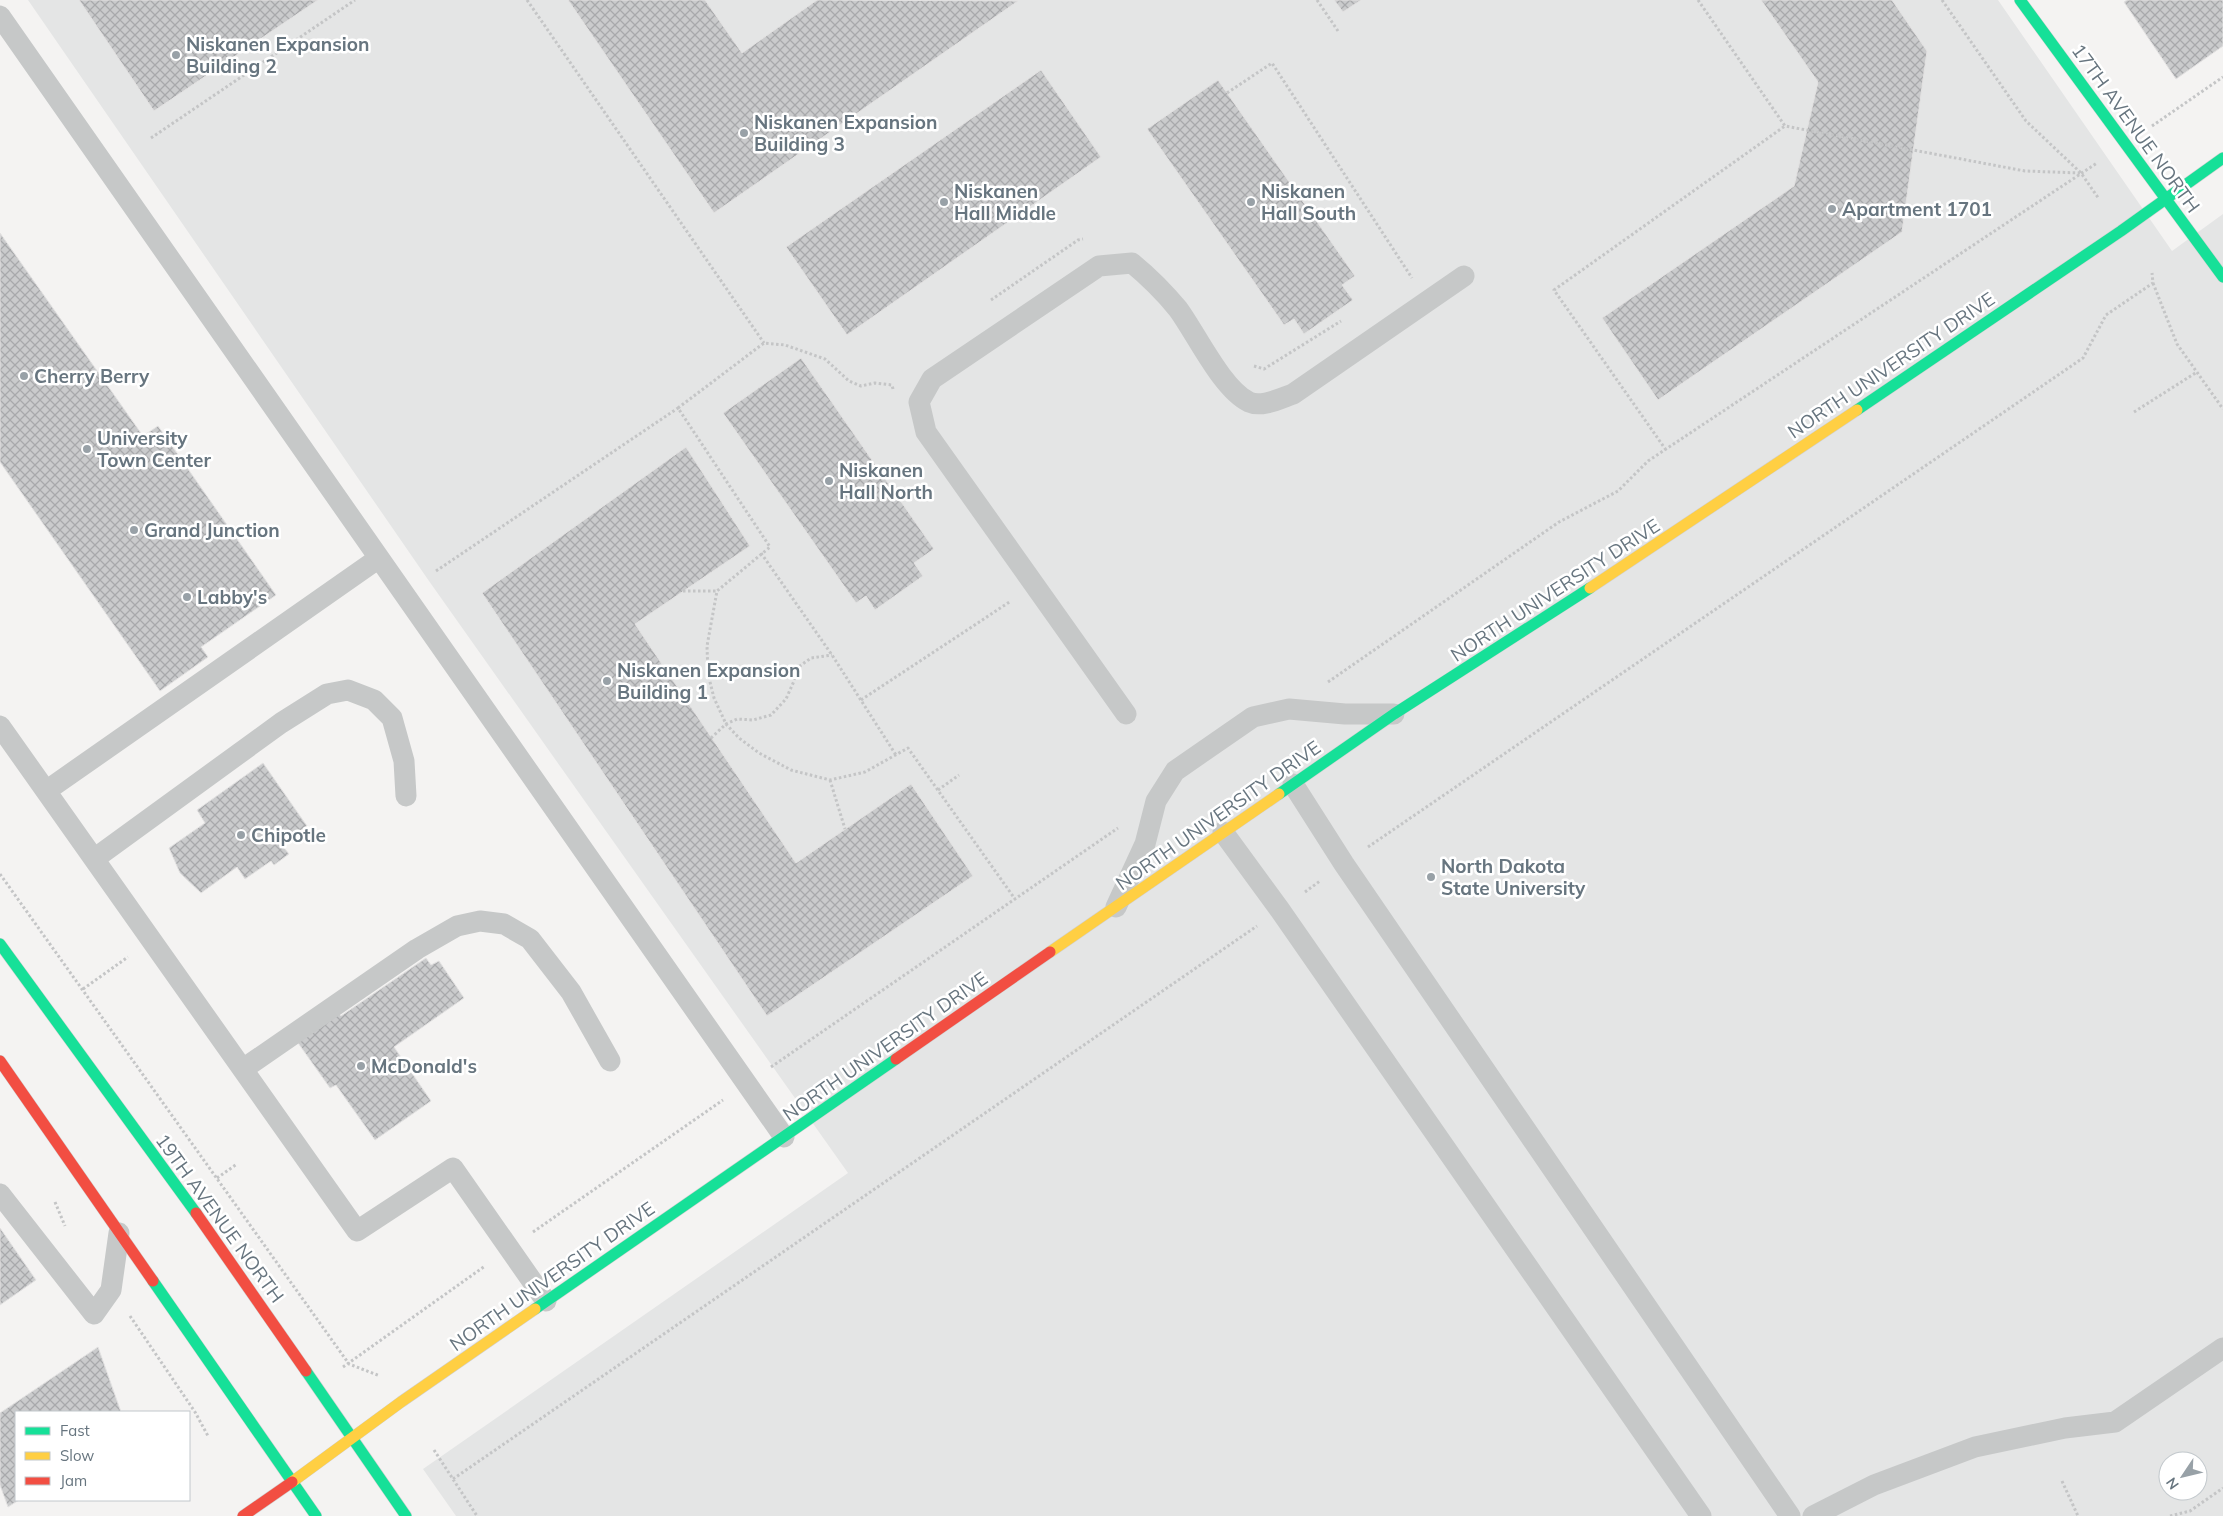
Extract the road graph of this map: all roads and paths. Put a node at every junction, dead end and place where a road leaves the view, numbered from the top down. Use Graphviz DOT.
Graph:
graph roads {
  1 [pos="355,0"];
  2 [pos="527,0"];
  3 [pos="1317,0"];
  4 [pos="1698,0"];
  5 [pos="1942,0"];
  6 [pos="2020,0"];
  7 [pos="0,16"];
  8 [pos="1338,31"];
  9 [pos="2223,77"];
  10 [pos="1227,92"];
  11 [pos="1785,126"];
  12 [pos="2145,130"];
  13 [pos="151,138"];
  14 [pos="2223,158"];
  15 [pos="2080,173"];
  16 [pos="2167,198"];
  17 [pos="2099,199"];
  18 [pos="2152,273"];
  19 [pos="1464,276"];
  20 [pos="2223,277"];
  21 [pos="2153,283"];
  22 [pos="1428,301"];
  23 [pos="764,343"];
  24 [pos="2197,372"];
  25 [pos="894,394"];
  26 [pos="678,408"];
  27 [pos="2223,408"];
  28 [pos="2134,412"];
  29 [pos="1666,450"];
  30 [pos="761,554"];
  31 [pos="379,558"];
  32 [pos="436,571"];
  33 [pos="683,591"];
  34 [pos="717,591"];
  35 [pos="1013,599"];
  36 [pos="832,655"];
  37 [pos="861,700"];
  38 [pos="1126,714"];
  39 [pos="1394,714"];
  40 [pos="726,724"];
  41 [pos="0,726"];
  42 [pos="711,738"];
  43 [pos="896,755"];
  44 [pos="959,775"];
  45 [pos="830,780"];
  46 [pos="1293,784"];
  47 [pos="938,790"];
  48 [pos="46,791"];
  49 [pos="406,796"];
  50 [pos="845,830"];
  51 [pos="1223,832"];
  52 [pos="94,859"];
  53 [pos="1344,864"];
  54 [pos="0,874"];
  55 [pos="1015,899"];
  56 [pos="1116,907"];
  57 [pos="1280,910"];
  58 [pos="152,940"];
  59 [pos="0,944"];
  60 [pos="83,989"];
  61 [pos="0,1061"];
  62 [pos="610,1061"];
  63 [pos="243,1069"];
  64 [pos="784,1136"];
  65 [pos="237,1164"];
  66 [pos="217,1178"];
  67 [pos="0,1194"];
  68 [pos="119,1233"];
  69 [pos="546,1301"];
  70 [pos="2223,1348"];
  71 [pos="385,1378"];
  72 [pos="354,1438"];
  73 [pos="434,1450"];
  74 [pos="453,1479"];
  75 [pos="2062,1481"];
  76 [pos="292,1482"];
  77 [pos="2223,1488"];
  78 [pos="242,1516"];
  79 [pos="316,1516"];
  80 [pos="406,1516"];
  81 [pos="477,1516"];
  82 [pos="1701,1516"];
  83 [pos="1790,1516"];
  84 [pos="1813,1516"];
  85 [pos="2078,1516"];
  86 [pos="2170,1516"];
  1 -- 13 [label="path"];
  2 -- 23 [label="path"];
  3 -- 8 [label="path"];
  4 -- 11 [label="path"];
  5 -- 15 [label="path"];
  6 -- 16 [label="main road, 17TH AVENUE NORTH"];
  7 -- 31 [label="lane"];
  9 -- 12 [label="path"];
  10 -- 22 [label="path"];
  11 -- 15 [label="path"];
  11 -- 29 [label="path"];
  14 -- 16 [label="main road, NORTH UNIVERSITY DRIVE"];
  15 -- 17 [label="path"];
  16 -- 20 [label="main road, 17TH AVENUE NORTH"];
  16 -- 39 [label="main road, NORTH UNIVERSITY DRIVE"];
  18 -- 21 [label="path"];
  19 -- 22 [label="lane"];
  21 -- 24 [label="path"];
  21 -- 53 [label="path"];
  22 -- 38 [label="lane"];
  23 -- 25 [label="path"];
  23 -- 26 [label="path"];
  24 -- 27 [label="path"];
  24 -- 28 [label="path"];
  26 -- 30 [label="path"];
  26 -- 32 [label="path"];
  30 -- 34 [label="path"];
  30 -- 36 [label="path"];
  31 -- 48 [label="lane"];
  31 -- 64 [label="lane"];
  33 -- 34 [label="path"];
  34 -- 40 [label="path"];
  35 -- 37 [label="path"];
  36 -- 37 [label="path"];
  36 -- 40 [label="path"];
  37 -- 43 [label="path"];
  39 -- 46 [label="main road, NORTH UNIVERSITY DRIVE"];
  39 -- 56 [label="lane"];
  40 -- 42 [label="path"];
  40 -- 45 [label="path"];
  41 -- 48 [label="lane"];
  43 -- 45 [label="path"];
  43 -- 47 [label="path"];
  44 -- 47 [label="path"];
  45 -- 50 [label="path"];
  46 -- 51 [label="main road, NORTH UNIVERSITY DRIVE"];
  46 -- 53 [label="lane"];
  47 -- 55 [label="path"];
  48 -- 52 [label="lane"];
  49 -- 52 [label="lane"];
  51 -- 56 [label="main road, NORTH UNIVERSITY DRIVE"];
  51 -- 57 [label="lane"];
  52 -- 58 [label="lane"];
  53 -- 57 [label="path"];
  53 -- 83 [label="lane"];
  54 -- 60 [label="path"];
  56 -- 64 [label="main road, NORTH UNIVERSITY DRIVE"];
  57 -- 74 [label="path"];
  57 -- 82 [label="lane"];
  58 -- 60 [label="path"];
  58 -- 63 [label="lane"];
  59 -- 72 [label="main road, 19TH AVENUE NORTH"];
  60 -- 66 [label="path"];
  61 -- 68 [label="main road"];
  62 -- 63 [label="lane"];
  63 -- 69 [label="lane"];
  64 -- 69 [label="main road, NORTH UNIVERSITY DRIVE"];
  65 -- 66 [label="path"];
  66 -- 71 [label="path"];
  67 -- 68 [label="lane"];
  68 -- 76 [label="main road"];
  69 -- 72 [label="main road, NORTH UNIVERSITY DRIVE"];
  70 -- 84 [label="lane"];
  72 -- 76 [label="main road, NORTH UNIVERSITY DRIVE"];
  72 -- 80 [label="main road, 19TH AVENUE NORTH"];
  73 -- 74 [label="path"];
  74 -- 81 [label="path"];
  75 -- 85 [label="path"];
  76 -- 78 [label="main road, NORTH UNIVERSITY DRIVE"];
  76 -- 79 [label="main road"];
  77 -- 86 [label="path"];
}
